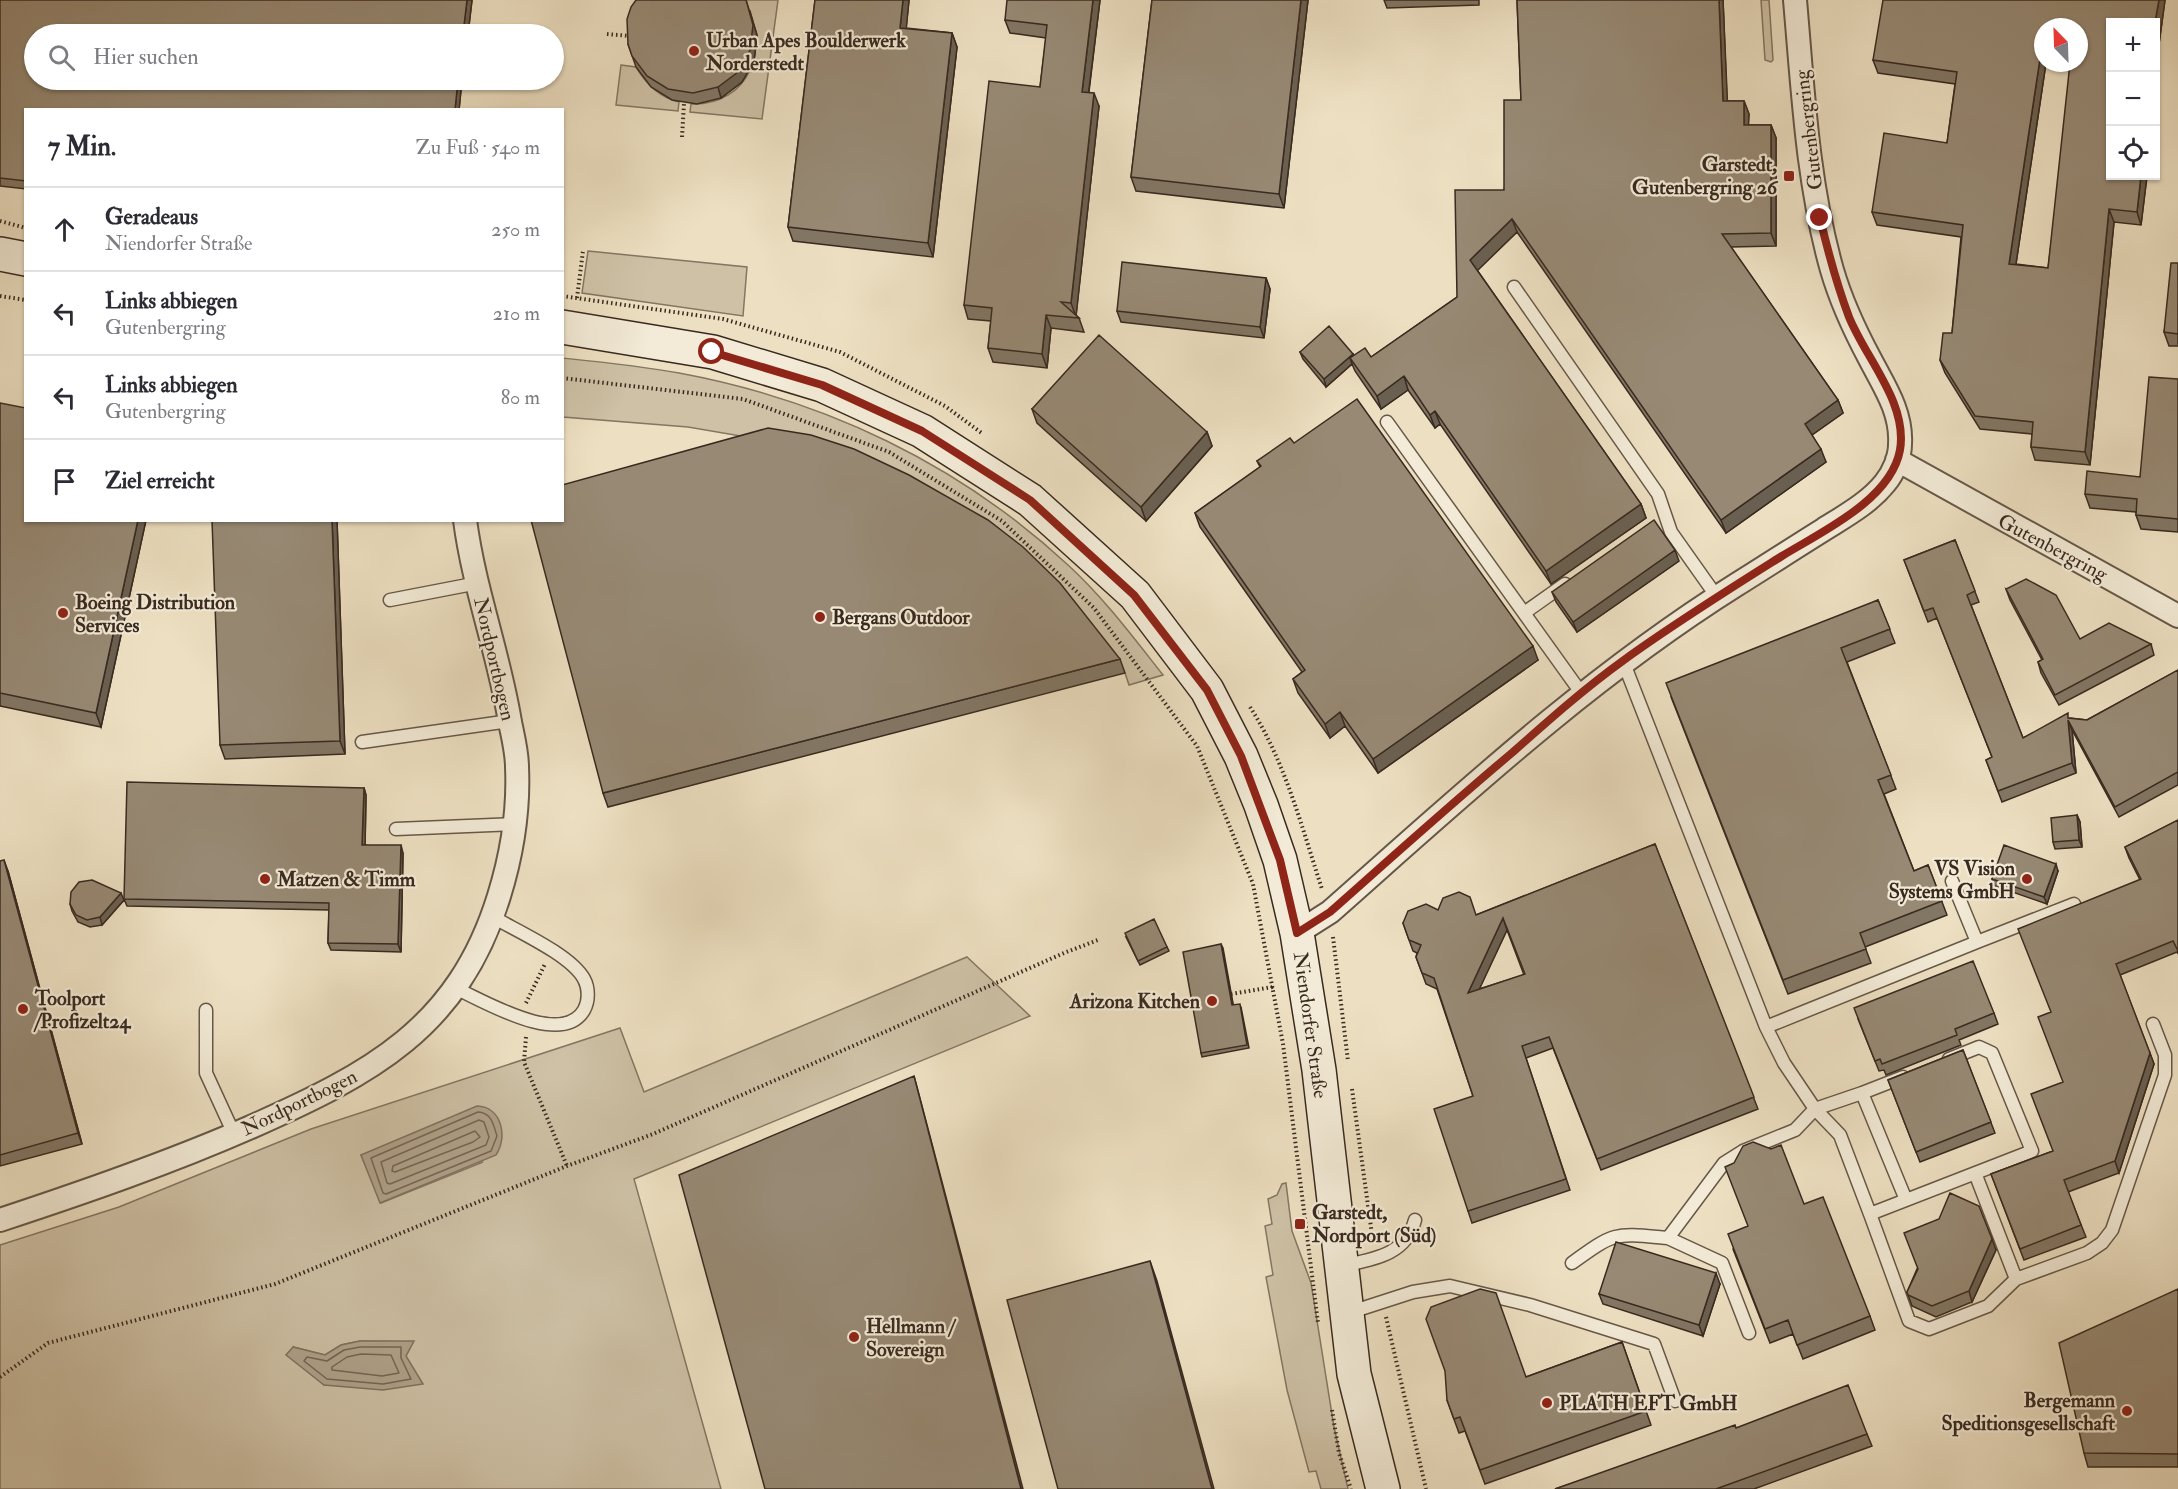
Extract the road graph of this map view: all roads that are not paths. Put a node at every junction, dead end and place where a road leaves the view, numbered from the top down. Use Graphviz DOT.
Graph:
graph roads {
  1 [pos="1795,0"];
  2 [pos="0,254"];
  3 [pos="24,259"];
  4 [pos="1514,287"];
  5 [pos="564,327"];
  6 [pos="1388,422"];
  7 [pos="1898,460"];
  8 [pos="465,522"];
  9 [pos="1580,573"];
  10 [pos="478,583"];
  11 [pos="1717,597"];
  12 [pos="390,600"];
  13 [pos="1524,613"];
  14 [pos="2178,615"];
  15 [pos="1623,661"];
  16 [pos="1582,694"];
  17 [pos="510,721"];
  18 [pos="363,742"];
  19 [pos="515,824"];
  20 [pos="396,829"];
  21 [pos="1952,881"];
  22 [pos="2074,904"];
  23 [pos="493,917"];
  24 [pos="1297,933"];
  25 [pos="1977,942"];
  26 [pos="457,989"];
  27 [pos="206,1010"];
  28 [pos="2153,1024"];
  29 [pos="1766,1027"];
  30 [pos="1937,1064"];
  31 [pos="1915,1072"];
  32 [pos="1862,1093"];
  33 [pos="1815,1109"];
  34 [pos="234,1134"];
  35 [pos="1974,1173"];
  36 [pos="1906,1200"];
  37 [pos="1870,1214"];
  38 [pos="0,1220"];
  39 [pos="1415,1220"];
  40 [pos="1668,1238"];
  41 [pos="1572,1263"];
  42 [pos="1341,1266"];
  43 [pos="2016,1279"];
  44 [pos="1332,1320"];
  45 [pos="1749,1333"];
  46 [pos="1675,1401"];
  47 [pos="1383,1489"];
  1 -- 7 [label="street, Gutenbergring"];
  2 -- 3 [label="main road"];
  4 -- 11 [label="lane"];
  5 -- 24 [label="main road, Niendorfer Straße"];
  6 -- 13 [label="lane"];
  7 -- 11 [label="street, Gutenbergring"];
  7 -- 14 [label="street, Gutenbergring"];
  8 -- 10 [label="street, Nordportbogen"];
  9 -- 13 [label="lane"];
  10 -- 12 [label="lane"];
  10 -- 17 [label="street, Nordportbogen"];
  11 -- 15 [label="street, Gutenbergring"];
  13 -- 16 [label="lane"];
  15 -- 16 [label="street, Gutenbergring"];
  15 -- 29 [label="lane"];
  16 -- 24 [label="street, Gutenbergring"];
  17 -- 18 [label="lane"];
  17 -- 19 [label="street, Nordportbogen"];
  19 -- 20 [label="lane"];
  19 -- 23 [label="street, Nordportbogen"];
  21 -- 25 [label="lane"];
  22 -- 25 [label="lane"];
  23 -- 26 [label="street, Nordportbogen"];
  23 -- 26 [label="lane"];
  24 -- 42 [label="main road, Niendorfer Straße"];
  25 -- 29 [label="lane"];
  26 -- 34 [label="street, Nordportbogen"];
  27 -- 34 [label="lane"];
  28 -- 43 [label="lane"];
  29 -- 33 [label="lane"];
  30 -- 35 [label="lane"];
  31 -- 32 [label="lane"];
  32 -- 33 [label="lane"];
  32 -- 36 [label="lane"];
  33 -- 37 [label="lane"];
  33 -- 40 [label="lane"];
  34 -- 38 [label="street, Nordportbogen"];
  35 -- 36 [label="lane"];
  35 -- 43 [label="lane"];
  36 -- 37 [label="lane"];
  37 -- 43 [label="lane"];
  39 -- 42 [label="lane"];
  40 -- 41 [label="lane"];
  40 -- 45 [label="lane"];
  42 -- 44 [label="main road, Niendorfer Straße"];
  44 -- 46 [label="lane"];
  44 -- 47 [label="main road, Niendorfer Straße"];
}
